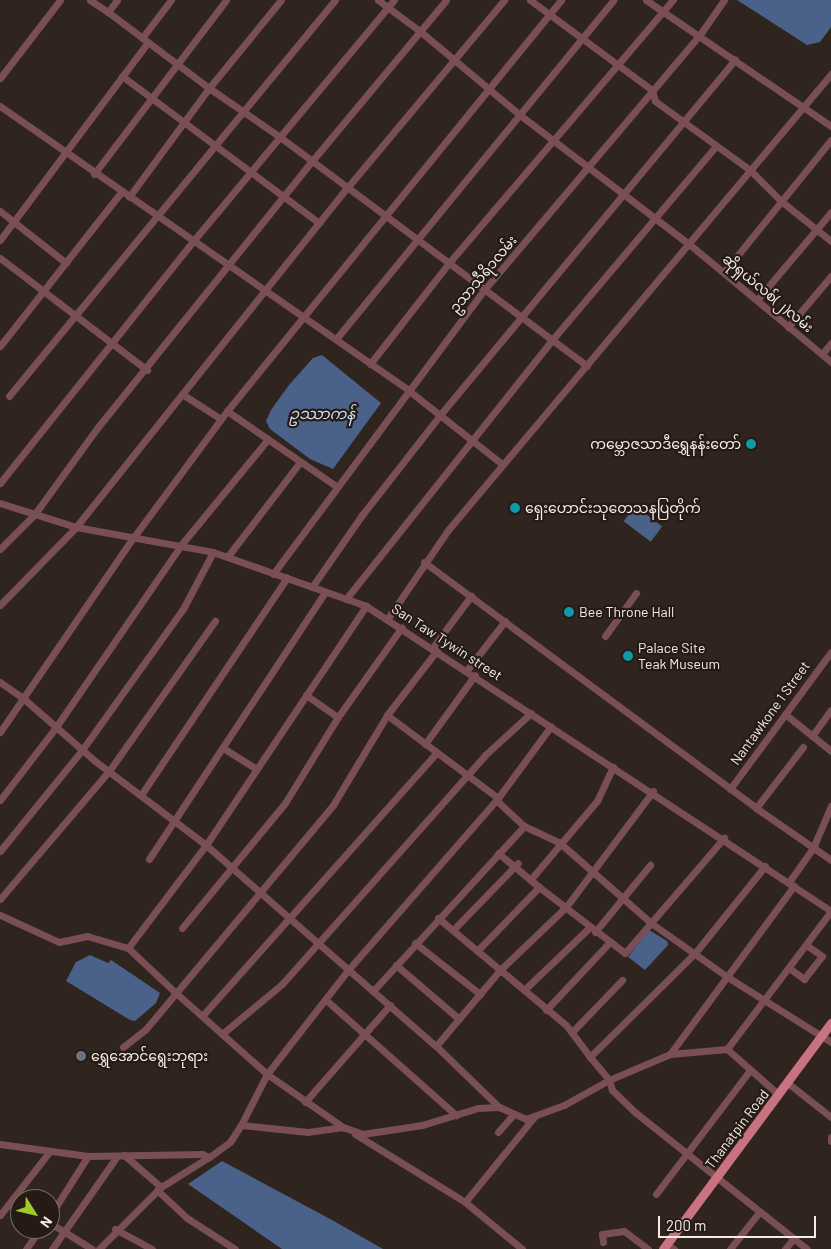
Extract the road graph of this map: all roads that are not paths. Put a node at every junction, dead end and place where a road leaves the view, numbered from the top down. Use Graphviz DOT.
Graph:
graph roads {
  1 [pos="60,0"];
  2 [pos="90,0"];
  3 [pos="117,0"];
  4 [pos="171,0"];
  5 [pos="226,0"];
  6 [pos="281,0"];
  7 [pos="335,0"];
  8 [pos="378,0"];
  9 [pos="394,0"];
  10 [pos="446,0"];
  11 [pos="504,0"];
  12 [pos="530,0"];
  13 [pos="561,0"];
  14 [pos="613,0"];
  15 [pos="646,0"];
  16 [pos="673,0"];
  17 [pos="724,0"];
  18 [pos="388,8"];
  19 [pos="108,12"];
  20 [pos="664,13"];
  21 [pos="549,14"];
  22 [pos="421,32"];
  23 [pos="699,36"];
  24 [pos="583,37"];
  25 [pos="145,40"];
  26 [pos="455,60"];
  27 [pos="735,60"];
  28 [pos="176,64"];
  29 [pos="618,64"];
  30 [pos="831,74"];
  31 [pos="122,76"];
  32 [pos="0,78"];
  33 [pos="209,88"];
  34 [pos="490,89"];
  35 [pos="652,90"];
  36 [pos="152,98"];
  37 [pos="0,106"];
  38 [pos="804,107"];
  39 [pos="243,111"];
  40 [pos="520,115"];
  41 [pos="184,121"];
  42 [pos="683,122"];
  43 [pos="831,126"];
  44 [pos="280,137"];
  45 [pos="831,140"];
  46 [pos="553,141"];
  47 [pos="215,143"];
  48 [pos="716,146"];
  49 [pos="65,154"];
  50 [pos="312,161"];
  51 [pos="588,166"];
  52 [pos="251,170"];
  53 [pos="750,170"];
  54 [pos="94,174"];
  55 [pos="347,188"];
  56 [pos="121,192"];
  57 [pos="621,194"];
  58 [pos="285,195"];
  59 [pos="129,197"];
  60 [pos="781,201"];
  61 [pos="0,211"];
  62 [pos="831,212"];
  63 [pos="384,216"];
  64 [pos="159,217"];
  65 [pos="656,219"];
  66 [pos="14,222"];
  67 [pos="320,223"];
  68 [pos="816,230"];
  69 [pos="0,240"];
  70 [pos="194,240"];
  71 [pos="416,241"];
  72 [pos="831,241"];
  73 [pos="689,244"];
  74 [pos="0,258"];
  75 [pos="66,263"];
  76 [pos="448,264"];
  77 [pos="231,265"];
  78 [pos="724,272"];
  79 [pos="831,276"];
  80 [pos="44,290"];
  81 [pos="484,290"];
  82 [pos="266,291"];
  83 [pos="757,300"];
  84 [pos="78,315"];
  85 [pos="301,316"];
  86 [pos="521,317"];
  87 [pos="788,327"];
  88 [pos="336,339"];
  89 [pos="552,340"];
  90 [pos="112,344"];
  91 [pos="831,344"];
  92 [pos="0,346"];
  93 [pos="822,354"];
  94 [pos="831,362"];
  95 [pos="370,364"];
  96 [pos="587,366"];
  97 [pos="147,370"];
  98 [pos="408,390"];
  99 [pos="182,394"];
  100 [pos="9,396"];
  101 [pos="227,411"];
  102 [pos="440,415"];
  103 [pos="221,419"];
  104 [pos="268,439"];
  105 [pos="472,439"];
  106 [pos="300,462"];
  107 [pos="502,464"];
  108 [pos="0,483"];
  109 [pos="336,486"];
  110 [pos="0,504"];
  111 [pos="34,515"];
  112 [pos="76,527"];
  113 [pos="133,538"];
  114 [pos="182,545"];
  115 [pos="0,549"];
  116 [pos="213,552"];
  117 [pos="228,556"];
  118 [pos="424,562"];
  119 [pos="273,574"];
  120 [pos="287,578"];
  121 [pos="312,587"];
  122 [pos="325,592"];
  123 [pos="636,593"];
  124 [pos="471,596"];
  125 [pos="346,599"];
  126 [pos="0,605"];
  127 [pos="366,606"];
  128 [pos="388,618"];
  129 [pos="505,621"];
  130 [pos="215,622"];
  131 [pos="402,627"];
  132 [pos="604,636"];
  133 [pos="435,648"];
  134 [pos="831,652"];
  135 [pos="466,670"];
  136 [pos="474,675"];
  137 [pos="0,682"];
  138 [pos="306,695"];
  139 [pos="24,699"];
  140 [pos="831,710"];
  141 [pos="531,713"];
  142 [pos="785,714"];
  143 [pos="387,715"];
  144 [pos="338,716"];
  145 [pos="551,726"];
  146 [pos="56,727"];
  147 [pos="0,732"];
  148 [pos="812,736"];
  149 [pos="425,744"];
  150 [pos="803,747"];
  151 [pos="222,748"];
  152 [pos="82,750"];
  153 [pos="831,751"];
  154 [pos="436,753"];
  155 [pos="613,766"];
  156 [pos="257,769"];
  157 [pos="109,771"];
  158 [pos="468,775"];
  159 [pos="730,789"];
  160 [pos="653,791"];
  161 [pos="141,796"];
  162 [pos="497,799"];
  163 [pos="0,800"];
  164 [pos="756,808"];
  165 [pos="831,808"];
  166 [pos="175,820"];
  167 [pos="524,826"];
  168 [pos="724,838"];
  169 [pos="560,844"];
  170 [pos="206,845"];
  171 [pos="813,848"];
  172 [pos="0,851"];
  173 [pos="498,852"];
  174 [pos="149,859"];
  175 [pos="831,860"];
  176 [pos="517,864"];
  177 [pos="650,865"];
  178 [pos="765,866"];
  179 [pos="232,868"];
  180 [pos="591,872"];
  181 [pos="531,879"];
  182 [pos="792,884"];
  183 [pos="539,887"];
  184 [pos="260,894"];
  185 [pos="622,897"];
  186 [pos="0,899"];
  187 [pos="566,907"];
  188 [pos="831,911"];
  189 [pos="0,915"];
  190 [pos="438,918"];
  191 [pos="289,920"];
  192 [pos="650,923"];
  193 [pos="182,928"];
  194 [pos="592,929"];
  195 [pos="453,930"];
  196 [pos="415,943"];
  197 [pos="609,943"];
  198 [pos="317,944"];
  199 [pos="806,945"];
  200 [pos="128,948"];
  201 [pos="478,950"];
  202 [pos="695,953"];
  203 [pos="396,965"];
  204 [pos="789,968"];
  205 [pos="348,970"];
  206 [pos="500,970"];
  207 [pos="729,978"];
  208 [pos="622,980"];
  209 [pos="524,990"];
  210 [pos="373,992"];
  211 [pos="176,993"];
  212 [pos="480,994"];
  213 [pos="326,1000"];
  214 [pos="764,1001"];
  215 [pos="390,1005"];
  216 [pos="546,1010"];
  217 [pos="202,1016"];
  218 [pos="459,1019"];
  219 [pos="831,1023"];
  220 [pos="572,1032"];
  221 [pos="222,1034"];
  222 [pos="365,1034"];
  223 [pos="823,1035"];
  224 [pos="831,1042"];
  225 [pos="436,1046"];
  226 [pos="122,1047"];
  227 [pos="727,1049"];
  228 [pos="670,1054"];
  229 [pos="590,1057"];
  230 [pos="750,1070"];
  231 [pos="267,1074"];
  232 [pos="609,1080"];
  233 [pos="789,1084"];
  234 [pos="779,1095"];
  235 [pos="305,1102"];
  236 [pos="499,1107"];
  237 [pos="513,1115"];
  238 [pos="536,1115"];
  239 [pos="456,1116"];
  240 [pos="831,1117"];
  241 [pos="241,1124"];
  242 [pos="343,1127"];
  243 [pos="498,1132"];
  244 [pos="831,1137"];
  245 [pos="831,1142"];
  246 [pos="0,1144"];
  247 [pos="50,1151"];
  248 [pos="120,1155"];
  249 [pos="687,1155"];
  250 [pos="88,1156"];
  251 [pos="209,1157"];
  252 [pos="718,1178"];
  253 [pos="22,1189"];
  254 [pos="159,1189"];
  255 [pos="656,1194"];
  256 [pos="60,1200"];
  257 [pos="464,1202"];
  258 [pos="10,1205"];
  259 [pos="760,1211"];
  260 [pos="0,1215"];
  261 [pos="60,1229"];
  262 [pos="115,1229"];
  263 [pos="66,1232"];
  264 [pos="794,1238"];
  265 [pos="603,1242"];
  266 [pos="668,1247"];
  267 [pos="52,1249"];
  268 [pos="92,1249"];
  269 [pos="99,1249"];
  270 [pos="152,1249"];
  271 [pos="235,1249"];
  272 [pos="522,1249"];
  273 [pos="648,1249"];
  274 [pos="730,1249"];
  275 [pos="785,1249"];
  276 [pos="808,1249"];
  1 -- 32 [label="street"];
  2 -- 19 [label="street"];
  3 -- 19 [label="street"];
  4 -- 25 [label="street"];
  5 -- 28 [label="street"];
  6 -- 33 [label="street"];
  7 -- 39 [label="street"];
  8 -- 18 [label="street, ဆိုရှယ်လစ်(၂)လမ်း"];
  9 -- 18 [label="street"];
  10 -- 22 [label="street"];
  11 -- 26 [label="street"];
  12 -- 21 [label="street"];
  13 -- 21 [label="street"];
  14 -- 24 [label="street"];
  15 -- 20 [label="street"];
  16 -- 20 [label="street"];
  17 -- 23 [label="street, ဥသာသီရိ၁လမ်း"];
  18 -- 22 [label="street, ဆိုရှယ်လစ်(၂)လမ်း"];
  18 -- 44 [label="street"];
  19 -- 25 [label="street"];
  20 -- 23 [label="street"];
  20 -- 29 [label="street"];
  21 -- 24 [label="street"];
  21 -- 34 [label="street"];
  22 -- 26 [label="street, ဆိုရှယ်လစ်(၂)လမ်း"];
  22 -- 50 [label="street"];
  23 -- 27 [label="street"];
  23 -- 35 [label="street, ဥသာသီရိ၁လမ်း"];
  24 -- 29 [label="street"];
  24 -- 40 [label="street"];
  25 -- 28 [label="street"];
  25 -- 31 [label="street"];
  26 -- 34 [label="street, ဆိုရှယ်လစ်(၂)လမ်း"];
  26 -- 55 [label="street"];
  27 -- 38 [label="street"];
  27 -- 42 [label="street"];
  28 -- 33 [label="street"];
  28 -- 36 [label="street"];
  29 -- 35 [label="street"];
  29 -- 46 [label="street"];
  30 -- 38 [label="street"];
  31 -- 36 [label="street"];
  31 -- 49 [label="street"];
  33 -- 39 [label="street"];
  33 -- 41 [label="street"];
  34 -- 40 [label="street, ဆိုရှယ်လစ်(၂)လမ်း"];
  34 -- 63 [label="street"];
  35 -- 42 [label="street"];
  35 -- 51 [label="street, ဥသာသီရိ၁လမ်း"];
  36 -- 41 [label="street"];
  36 -- 54 [label="street"];
  37 -- 49 [label="street"];
  38 -- 43 [label="street"];
  38 -- 53 [label="street"];
  39 -- 44 [label="street"];
  39 -- 47 [label="street"];
  40 -- 46 [label="street, ဆိုရှယ်လစ်(၂)လမ်း"];
  40 -- 71 [label="street"];
  41 -- 47 [label="street"];
  41 -- 59 [label="street"];
  42 -- 48 [label="street"];
  42 -- 57 [label="street"];
  44 -- 50 [label="street"];
  44 -- 52 [label="street"];
  45 -- 60 [label="street"];
  46 -- 51 [label="street, ဆိုရှယ်လစ်(၂)လမ်း"];
  46 -- 76 [label="street"];
  47 -- 52 [label="street"];
  47 -- 64 [label="street"];
  48 -- 53 [label="street"];
  48 -- 65 [label="street"];
  49 -- 54 [label="street"];
  49 -- 66 [label="street"];
  50 -- 55 [label="street"];
  50 -- 58 [label="street"];
  51 -- 57 [label="street, ဆိုရှယ်လစ်(၂)လမ်း"];
  51 -- 81 [label="street, ဥသာသီရိ၁လမ်း"];
  52 -- 58 [label="street"];
  52 -- 70 [label="street"];
  53 -- 60 [label="street"];
  53 -- 73 [label="street"];
  54 -- 56 [label="street"];
  55 -- 63 [label="street"];
  55 -- 67 [label="street"];
  56 -- 59 [label="street"];
  56 -- 75 [label="street"];
  57 -- 65 [label="street, ဆိုရှယ်လစ်(၂)လမ်း"];
  57 -- 86 [label="street"];
  58 -- 67 [label="street"];
  58 -- 77 [label="street"];
  59 -- 64 [label="street"];
  60 -- 68 [label="street"];
  60 -- 78 [label="street"];
  61 -- 66 [label="street"];
  62 -- 68 [label="street"];
  63 -- 71 [label="street"];
  63 -- 85 [label="street"];
  64 -- 70 [label="street"];
  64 -- 84 [label="street"];
  65 -- 73 [label="street, ဆိုရှယ်လစ်(၂)လမ်း"];
  65 -- 89 [label="street"];
  66 -- 69 [label="street"];
  66 -- 75 [label="street"];
  67 -- 82 [label="street"];
  68 -- 72 [label="street"];
  68 -- 83 [label="street"];
  70 -- 77 [label="street"];
  70 -- 90 [label="street"];
  71 -- 76 [label="street"];
  71 -- 88 [label="street"];
  73 -- 78 [label="street, ဆိုရှယ်လစ်(၂)လမ်း"];
  73 -- 96 [label="street"];
  74 -- 80 [label="street"];
  75 -- 80 [label="street"];
  76 -- 81 [label="street"];
  76 -- 95 [label="street"];
  77 -- 82 [label="street"];
  77 -- 97 [label="street"];
  78 -- 83 [label="street, ဆိုရှယ်လစ်(၂)လမ်း"];
  79 -- 87 [label="street"];
  80 -- 84 [label="street"];
  80 -- 92 [label="street"];
  81 -- 86 [label="street"];
  81 -- 98 [label="street, ဥသာသီရိ၁လမ်း"];
  82 -- 85 [label="street"];
  82 -- 99 [label="street"];
  83 -- 87 [label="street, ဆိုရှယ်လစ်(၂)လမ်း"];
  84 -- 90 [label="street"];
  84 -- 100 [label="street"];
  85 -- 88 [label="street"];
  85 -- 101 [label="street"];
  86 -- 89 [label="street"];
  86 -- 102 [label="street"];
  87 -- 93 [label="street, ဆိုရှယ်လစ်(၂)လမ်း"];
  88 -- 95 [label="street"];
  89 -- 96 [label="street"];
  89 -- 105 [label="street"];
  90 -- 97 [label="street"];
  90 -- 108 [label="street"];
  91 -- 93 [label="street"];
  93 -- 94 [label="street, ဆိုရှယ်လစ်(၂)လမ်း"];
  95 -- 98 [label="street"];
  96 -- 107 [label="street"];
  97 -- 111 [label="street"];
  98 -- 102 [label="street"];
  98 -- 109 [label="street, ဥသာသီရိ၁လမ်း"];
  99 -- 103 [label="street"];
  99 -- 112 [label="street"];
  101 -- 103 [label="street"];
  101 -- 104 [label="street"];
  102 -- 105 [label="street"];
  102 -- 121 [label="street"];
  103 -- 113 [label="street"];
  104 -- 106 [label="street"];
  104 -- 114 [label="street"];
  105 -- 107 [label="street"];
  105 -- 125 [label="street"];
  106 -- 109 [label="street"];
  106 -- 117 [label="street"];
  107 -- 118 [label="street"];
  109 -- 119 [label="street, ဥသာသီရိ၁လမ်း"];
  110 -- 111 [label="street, San Taw Tywin street"];
  111 -- 112 [label="street, San Taw Tywin street"];
  111 -- 115 [label="street"];
  112 -- 113 [label="street, San Taw Tywin street"];
  112 -- 126 [label="street"];
  113 -- 114 [label="street, San Taw Tywin street"];
  113 -- 139 [label="street"];
  114 -- 116 [label="street, San Taw Tywin street"];
  114 -- 146 [label="street"];
  116 -- 117 [label="street, San Taw Tywin street"];
  116 -- 152 [label="street"];
  117 -- 119 [label="street, San Taw Tywin street"];
  118 -- 124 [label="street"];
  118 -- 128 [label="street"];
  119 -- 120 [label="street, San Taw Tywin street"];
  120 -- 121 [label="street, San Taw Tywin street"];
  120 -- 161 [label="street"];
  121 -- 122 [label="street, San Taw Tywin street"];
  122 -- 125 [label="street, San Taw Tywin street"];
  122 -- 151 [label="street"];
  123 -- 132 [label="street"];
  124 -- 129 [label="street"];
  124 -- 133 [label="street"];
  125 -- 127 [label="street, San Taw Tywin street"];
  127 -- 128 [label="street, San Taw Tywin street"];
  127 -- 138 [label="street"];
  128 -- 131 [label="street, San Taw Tywin street"];
  129 -- 135 [label="street"];
  129 -- 159 [label="street"];
  130 -- 157 [label="street"];
  131 -- 133 [label="street, San Taw Tywin street"];
  131 -- 144 [label="street"];
  133 -- 135 [label="street, San Taw Tywin street"];
  133 -- 143 [label="street"];
  134 -- 142 [label="street, Nantawkone 1 Street"];
  135 -- 136 [label="street, San Taw Tywin street"];
  136 -- 141 [label="street, San Taw Tywin street"];
  136 -- 149 [label="street"];
  137 -- 139 [label="street"];
  138 -- 144 [label="street"];
  138 -- 156 [label="street"];
  139 -- 146 [label="street"];
  139 -- 147 [label="street"];
  140 -- 148 [label="street"];
  141 -- 145 [label="street, San Taw Tywin street"];
  141 -- 158 [label="street"];
  142 -- 148 [label="street"];
  142 -- 159 [label="street, Nantawkone 1 Street"];
  143 -- 149 [label="street"];
  143 -- 184 [label="street"];
  144 -- 179 [label="street"];
  145 -- 155 [label="street, San Taw Tywin street"];
  145 -- 162 [label="street"];
  146 -- 152 [label="street"];
  146 -- 163 [label="street"];
  148 -- 153 [label="street"];
  149 -- 154 [label="street"];
  150 -- 164 [label="street"];
  151 -- 156 [label="street"];
  151 -- 166 [label="street"];
  152 -- 157 [label="street"];
  152 -- 172 [label="street"];
  154 -- 158 [label="street"];
  154 -- 191 [label="street"];
  155 -- 160 [label="street, San Taw Tywin street"];
  155 -- 169 [label="street"];
  156 -- 170 [label="street"];
  157 -- 161 [label="street"];
  157 -- 186 [label="street"];
  158 -- 162 [label="street"];
  158 -- 198 [label="street"];
  159 -- 164 [label="street"];
  160 -- 168 [label="street, San Taw Tywin street"];
  160 -- 180 [label="street"];
  161 -- 166 [label="street"];
  162 -- 167 [label="street"];
  162 -- 205 [label="street"];
  164 -- 171 [label="street"];
  165 -- 171 [label="street"];
  166 -- 170 [label="street"];
  166 -- 174 [label="street"];
  167 -- 169 [label="street"];
  167 -- 173 [label="street"];
  168 -- 178 [label="street, San Taw Tywin street"];
  168 -- 192 [label="street"];
  169 -- 180 [label="street"];
  169 -- 181 [label="street"];
  170 -- 179 [label="street"];
  170 -- 200 [label="street"];
  171 -- 175 [label="street"];
  171 -- 182 [label="street"];
  173 -- 176 [label="street"];
  173 -- 190 [label="street"];
  176 -- 181 [label="street"];
  176 -- 195 [label="street"];
  177 -- 185 [label="street"];
  178 -- 182 [label="street, San Taw Tywin street"];
  178 -- 202 [label="street"];
  179 -- 184 [label="street"];
  179 -- 193 [label="street"];
  180 -- 185 [label="street"];
  180 -- 187 [label="street"];
  181 -- 183 [label="street"];
  182 -- 188 [label="street, San Taw Tywin street"];
  182 -- 207 [label="street"];
  183 -- 187 [label="street"];
  183 -- 201 [label="street"];
  184 -- 191 [label="street"];
  184 -- 211 [label="street"];
  185 -- 192 [label="street"];
  185 -- 194 [label="street"];
  187 -- 194 [label="street"];
  187 -- 206 [label="street"];
  188 -- 199 [label="street"];
  189 -- 200 [label="street"];
  190 -- 195 [label="street"];
  190 -- 196 [label="street"];
  191 -- 198 [label="street"];
  191 -- 217 [label="street"];
  192 -- 197 [label="street"];
  192 -- 202 [label="street"];
  194 -- 197 [label="street"];
  194 -- 209 [label="street"];
  195 -- 201 [label="street"];
  196 -- 203 [label="street"];
  196 -- 212 [label="street"];
  197 -- 216 [label="street"];
  198 -- 205 [label="street"];
  198 -- 221 [label="street"];
  199 -- 204 [label="street"];
  199 -- 204 [label="street"];
  200 -- 211 [label="street"];
  201 -- 206 [label="street"];
  202 -- 207 [label="street"];
  202 -- 229 [label="street"];
  203 -- 210 [label="street"];
  203 -- 218 [label="street"];
  204 -- 214 [label="street"];
  205 -- 210 [label="street"];
  205 -- 213 [label="street"];
  206 -- 209 [label="street"];
  206 -- 212 [label="street"];
  207 -- 214 [label="street"];
  207 -- 228 [label="street"];
  208 -- 220 [label="street"];
  209 -- 216 [label="street"];
  210 -- 215 [label="street"];
  211 -- 217 [label="street"];
  211 -- 226 [label="street"];
  212 -- 218 [label="street"];
  213 -- 222 [label="street"];
  213 -- 231 [label="street"];
  214 -- 223 [label="street"];
  214 -- 227 [label="street"];
  215 -- 222 [label="street"];
  215 -- 225 [label="street"];
  216 -- 220 [label="street"];
  217 -- 221 [label="street"];
  218 -- 225 [label="street"];
  219 -- 223 [label="main road, Thanatpin Road"];
  220 -- 229 [label="street"];
  221 -- 231 [label="street"];
  222 -- 235 [label="street"];
  222 -- 239 [label="street"];
  223 -- 224 [label="street"];
  223 -- 233 [label="main road, Thanatpin Road"];
  225 -- 236 [label="street"];
  227 -- 228 [label="street"];
  227 -- 230 [label="street"];
  228 -- 232 [label="street"];
  229 -- 232 [label="street"];
  230 -- 234 [label="street"];
  230 -- 249 [label="street"];
  231 -- 235 [label="street"];
  231 -- 241 [label="street"];
  232 -- 238 [label="street"];
  232 -- 249 [label="street"];
  233 -- 234 [label="main road, Thanatpin Road"];
  233 -- 240 [label="street"];
  234 -- 252 [label="main road, Thanatpin Road"];
  235 -- 242 [label="street"];
  236 -- 237 [label="street"];
  236 -- 239 [label="street"];
  237 -- 238 [label="street"];
  237 -- 243 [label="street"];
  238 -- 257 [label="street"];
  239 -- 242 [label="street"];
  241 -- 242 [label="street"];
  241 -- 251 [label="street"];
  242 -- 257 [label="street"];
  244 -- 245 [label="street"];
  246 -- 247 [label="street"];
  247 -- 250 [label="street"];
  247 -- 253 [label="street"];
  248 -- 250 [label="street"];
  248 -- 251 [label="street"];
  248 -- 254 [label="street"];
  248 -- 263 [label="street"];
  249 -- 252 [label="street"];
  249 -- 255 [label="street"];
  250 -- 256 [label="street"];
  251 -- 254 [label="street"];
  252 -- 259 [label="street"];
  252 -- 266 [label="main road, Thanatpin Road"];
  254 -- 262 [label="street"];
  254 -- 271 [label="street"];
  257 -- 272 [label="street"];
  258 -- 260 [label="street"];
  259 -- 264 [label="street"];
  259 -- 274 [label="street"];
  261 -- 263 [label="street"];
  262 -- 269 [label="street"];
  262 -- 270 [label="street"];
  263 -- 267 [label="street"];
  263 -- 268 [label="street"];
  264 -- 275 [label="street"];
  264 -- 276 [label="street"];
  265 -- 273 [label="street"];
}
